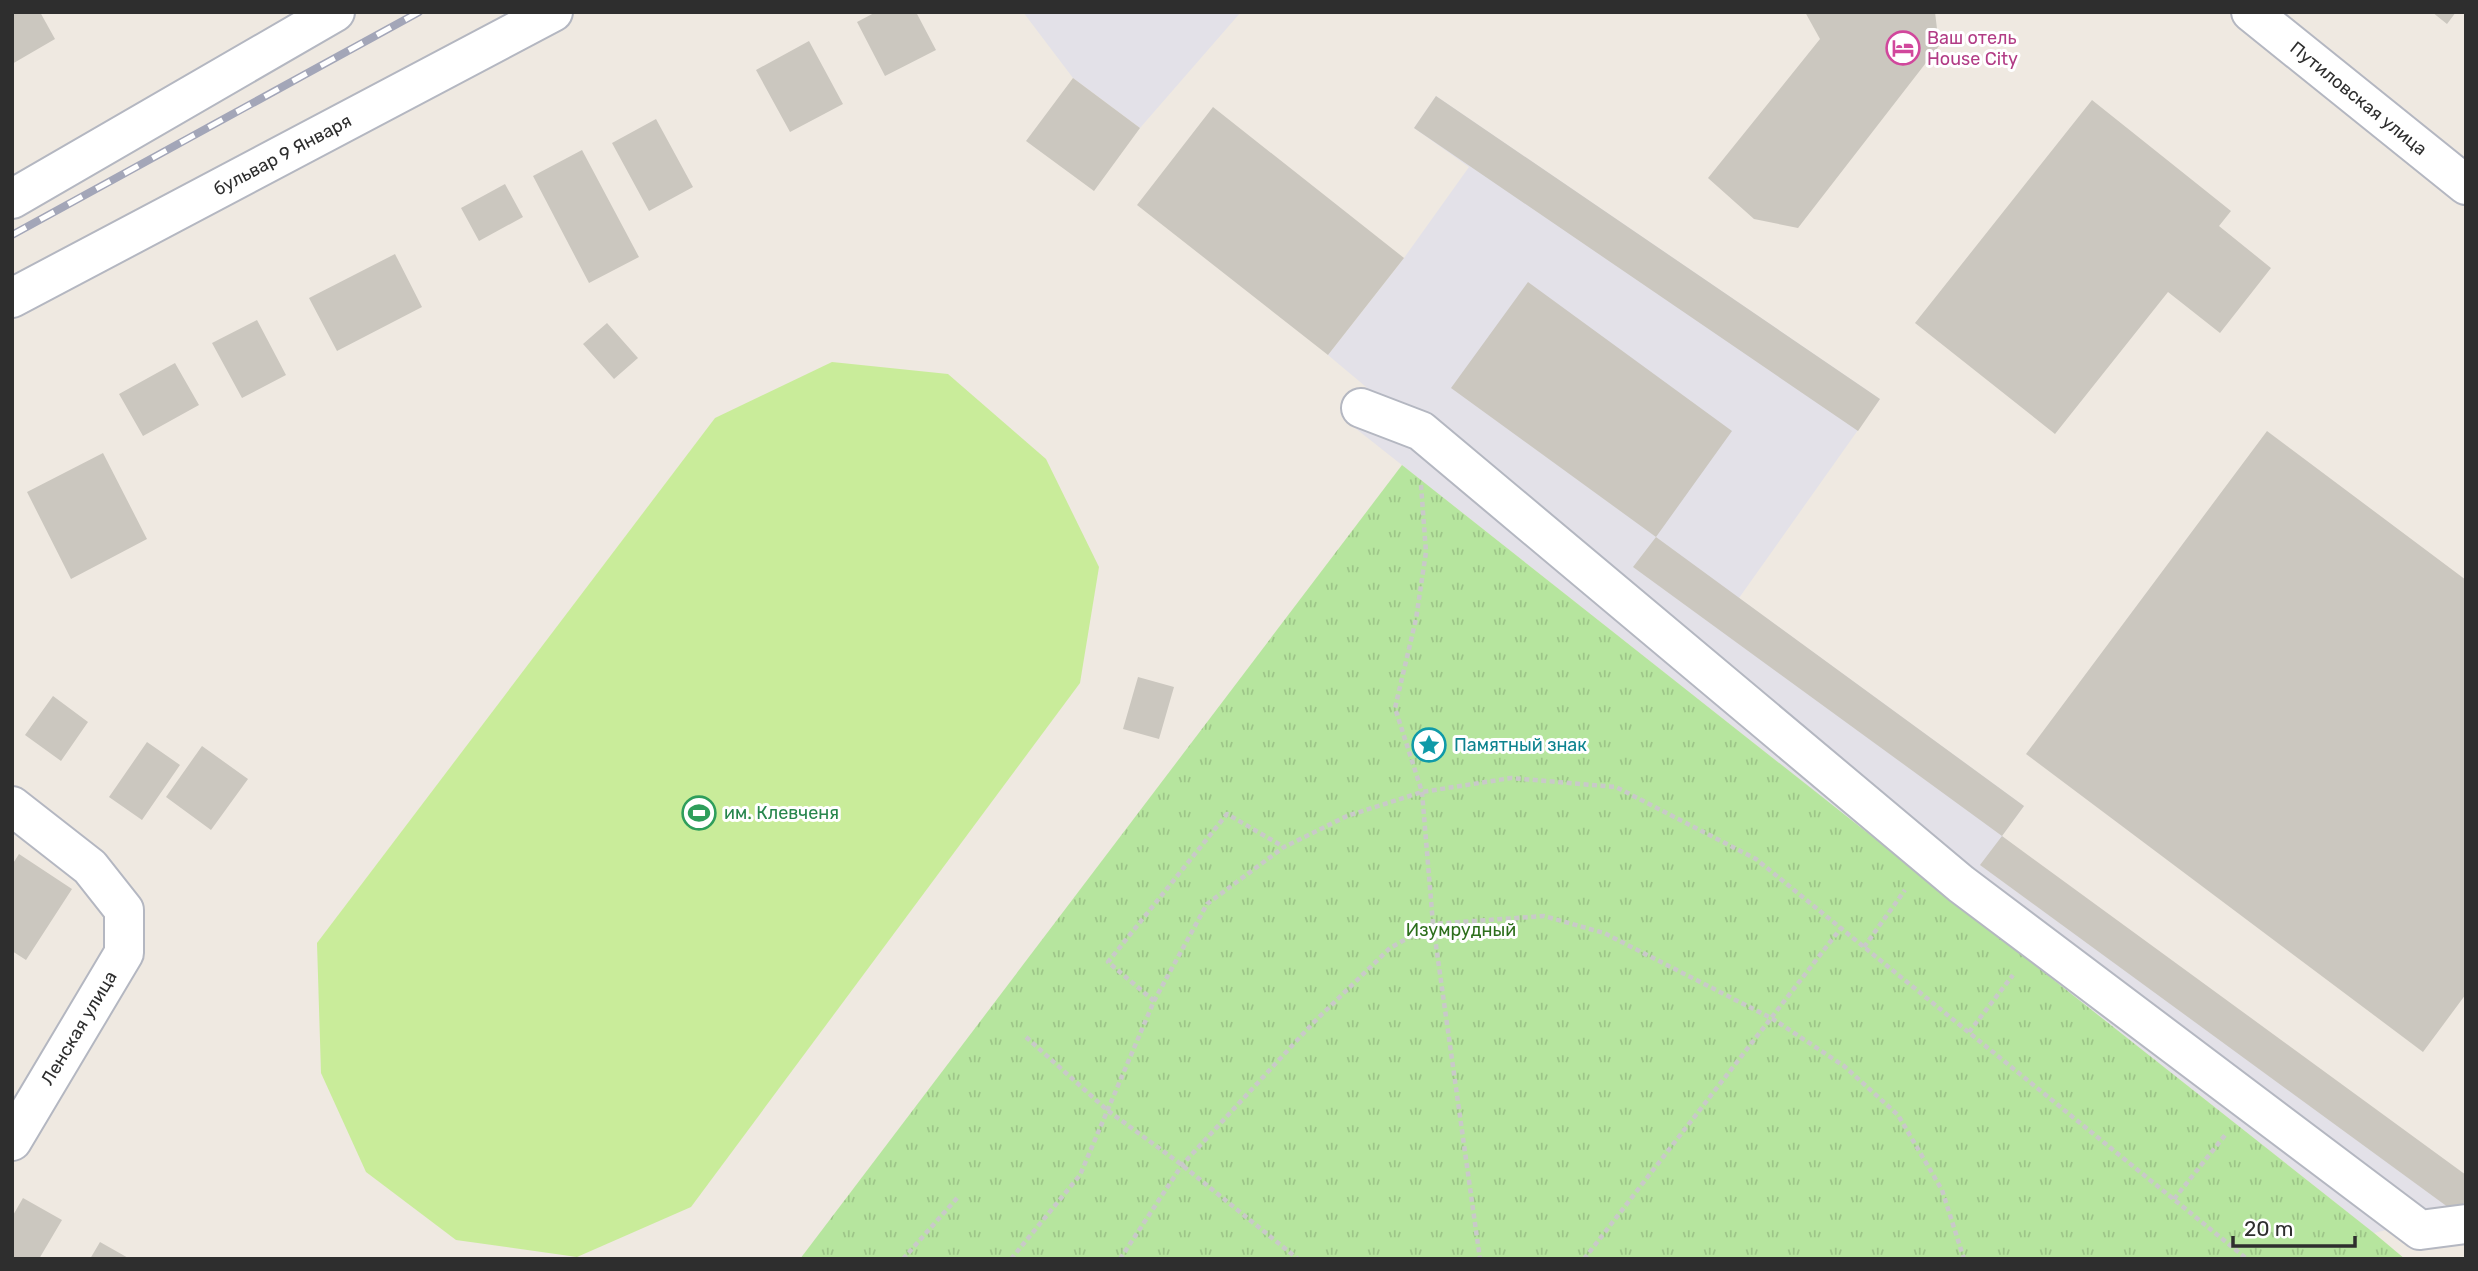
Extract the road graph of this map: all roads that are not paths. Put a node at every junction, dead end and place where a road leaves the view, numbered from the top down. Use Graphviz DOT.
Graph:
graph roads {
  1 [pos="335,12"];
  2 [pos="553,12"];
  3 [pos="2251,12"];
  4 [pos="2466,185"];
  5 [pos="12,199"];
  6 [pos="12,299"];
  7 [pos="1361,408"];
  8 [pos="12,806"];
  9 [pos="12,1140"];
  10 [pos="2466,1224"];
  1 -- 5 [label="street"];
  2 -- 6 [label="street, бульвар 9 Января"];
  3 -- 4 [label="street, Путиловская улица"];
  7 -- 10 [label="street"];
  8 -- 9 [label="street, Ленская улица"];
}
